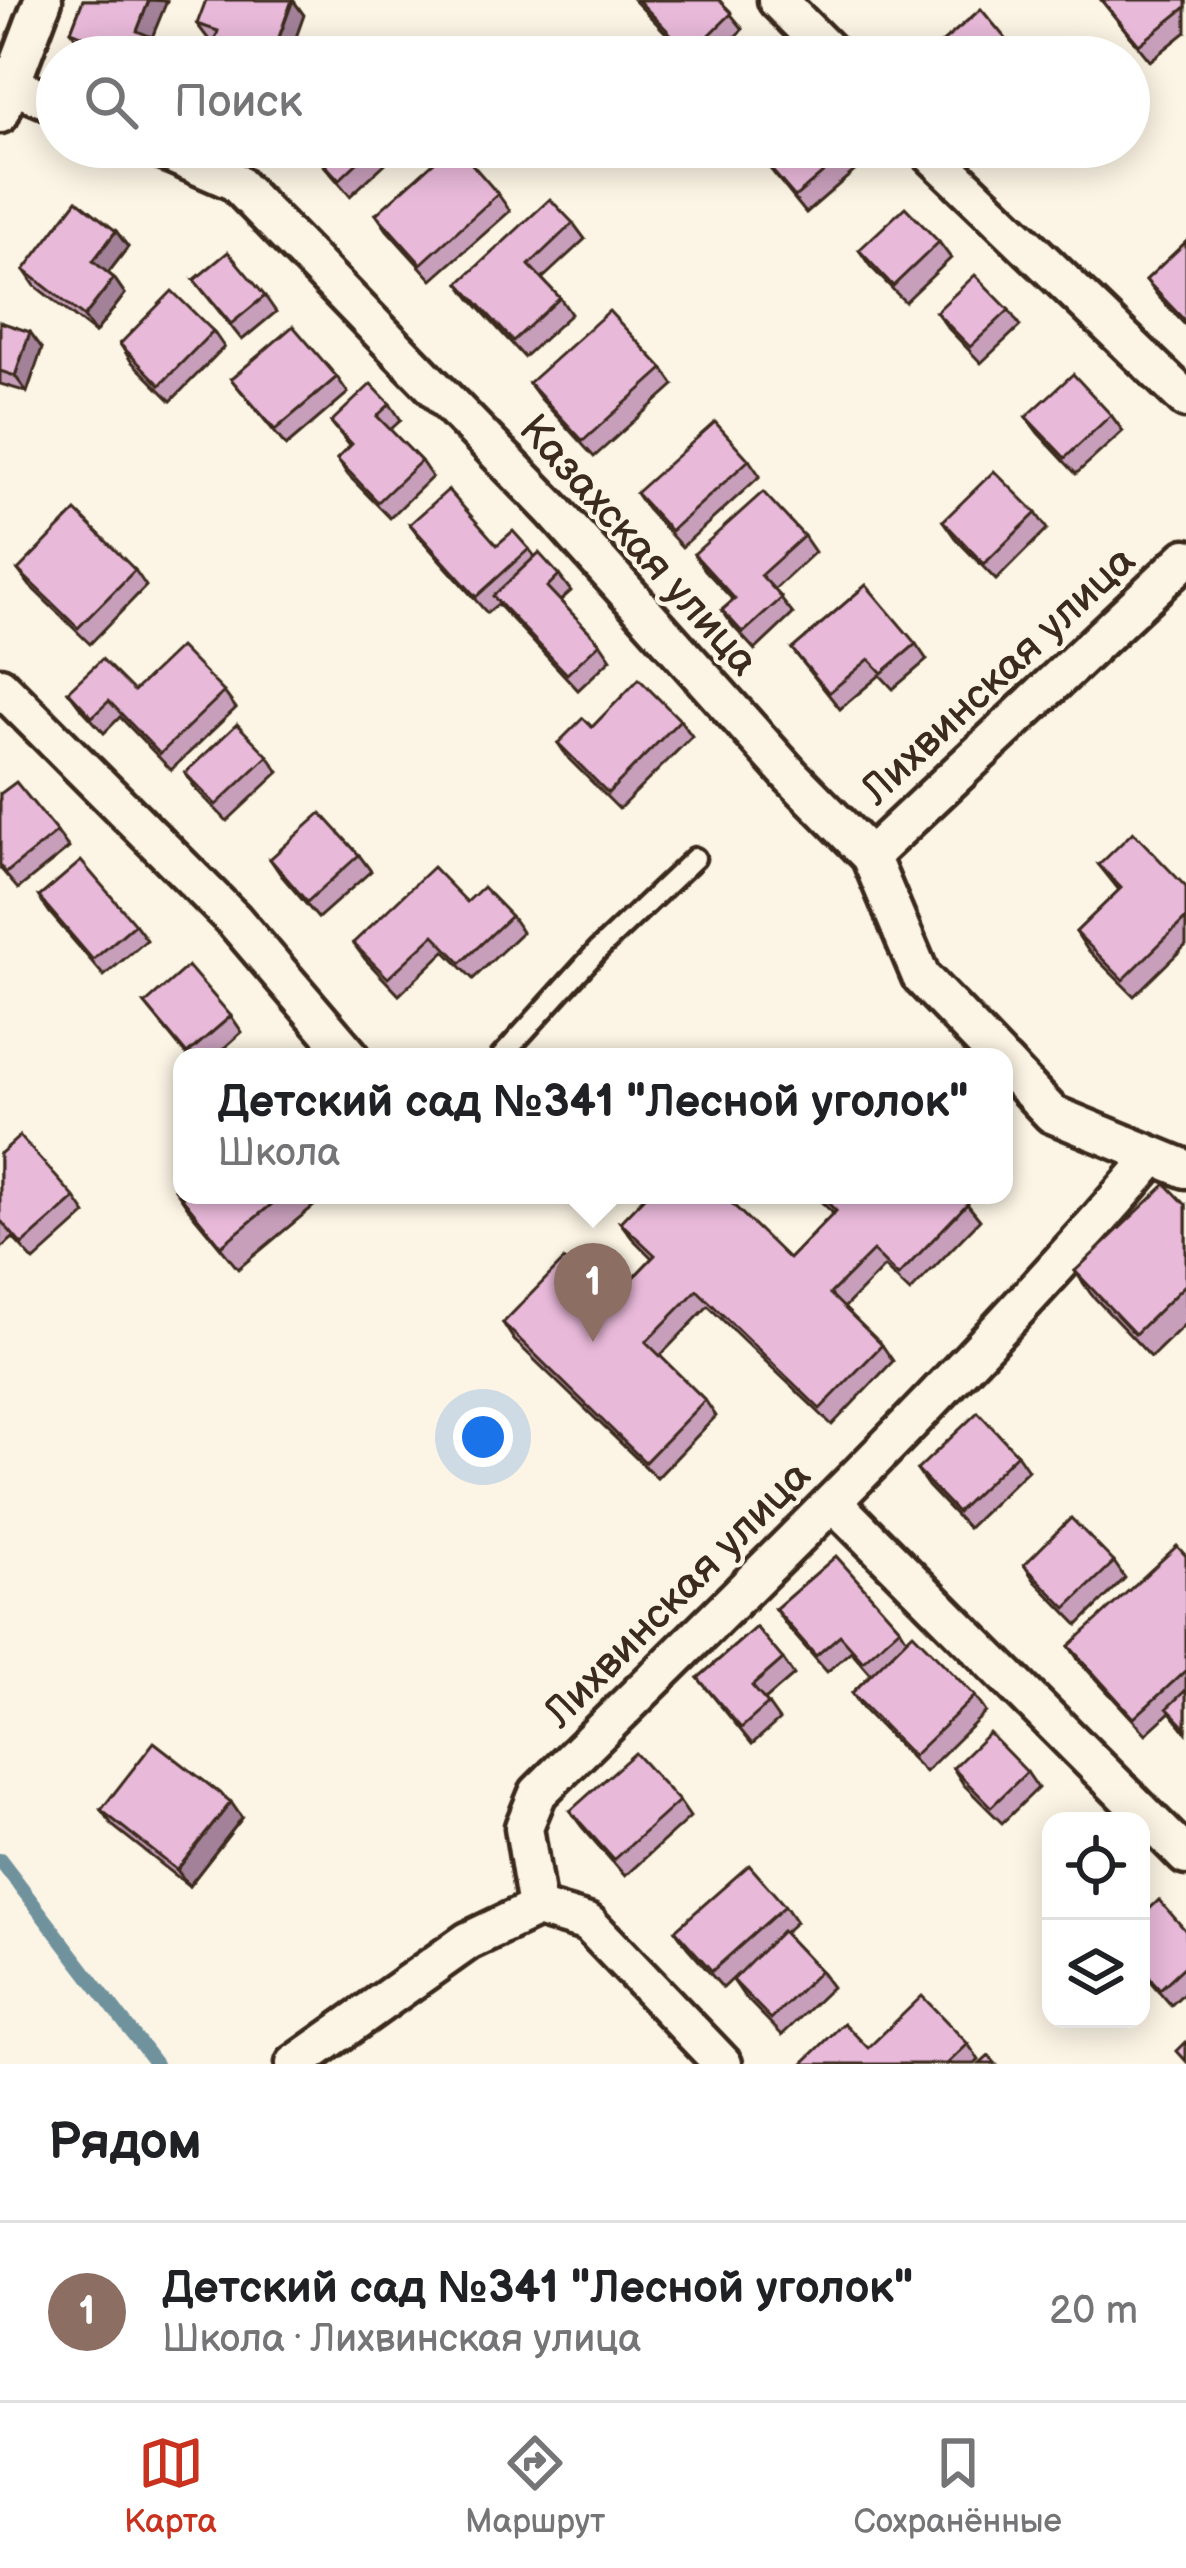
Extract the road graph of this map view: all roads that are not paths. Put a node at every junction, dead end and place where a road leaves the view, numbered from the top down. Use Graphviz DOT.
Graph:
graph roads {
  1 [pos="43,0"];
  2 [pos="777,0"];
  3 [pos="813,36"];
  4 [pos="4,93"];
  5 [pos="36,100"];
  6 [pos="203,168"];
  7 [pos="946,168"];
  8 [pos="1186,399"];
  9 [pos="1186,558"];
  10 [pos="0,686"];
  11 [pos="870,856"];
  12 [pos="695,858"];
  13 [pos="343,1048"];
  14 [pos="509,1048"];
  15 [pos="989,1048"];
  16 [pos="1013,1073"];
  17 [pos="1169,1163"];
  18 [pos="833,1502"];
  19 [pos="1186,1856"];
  20 [pos="537,1908"];
  21 [pos="295,2064"];
  22 [pos="723,2064"];
  1 -- 4 [label="street"];
  2 -- 3 [label="street"];
  4 -- 5 [label="street"];
  6 -- 11 [label="street, Казахская улица"];
  7 -- 8 [label="street"];
  9 -- 11 [label="street, Лихвинская улица"];
  10 -- 13 [label="street"];
  11 -- 15 [label="street, Казахская улица"];
  12 -- 14 [label="lane"];
  16 -- 17 [label="street"];
  17 -- 18 [label="street, Лихвинская улица"];
  18 -- 19 [label="street"];
  18 -- 20 [label="street, Лихвинская улица"];
  20 -- 21 [label="street"];
  20 -- 22 [label="street"];
}
